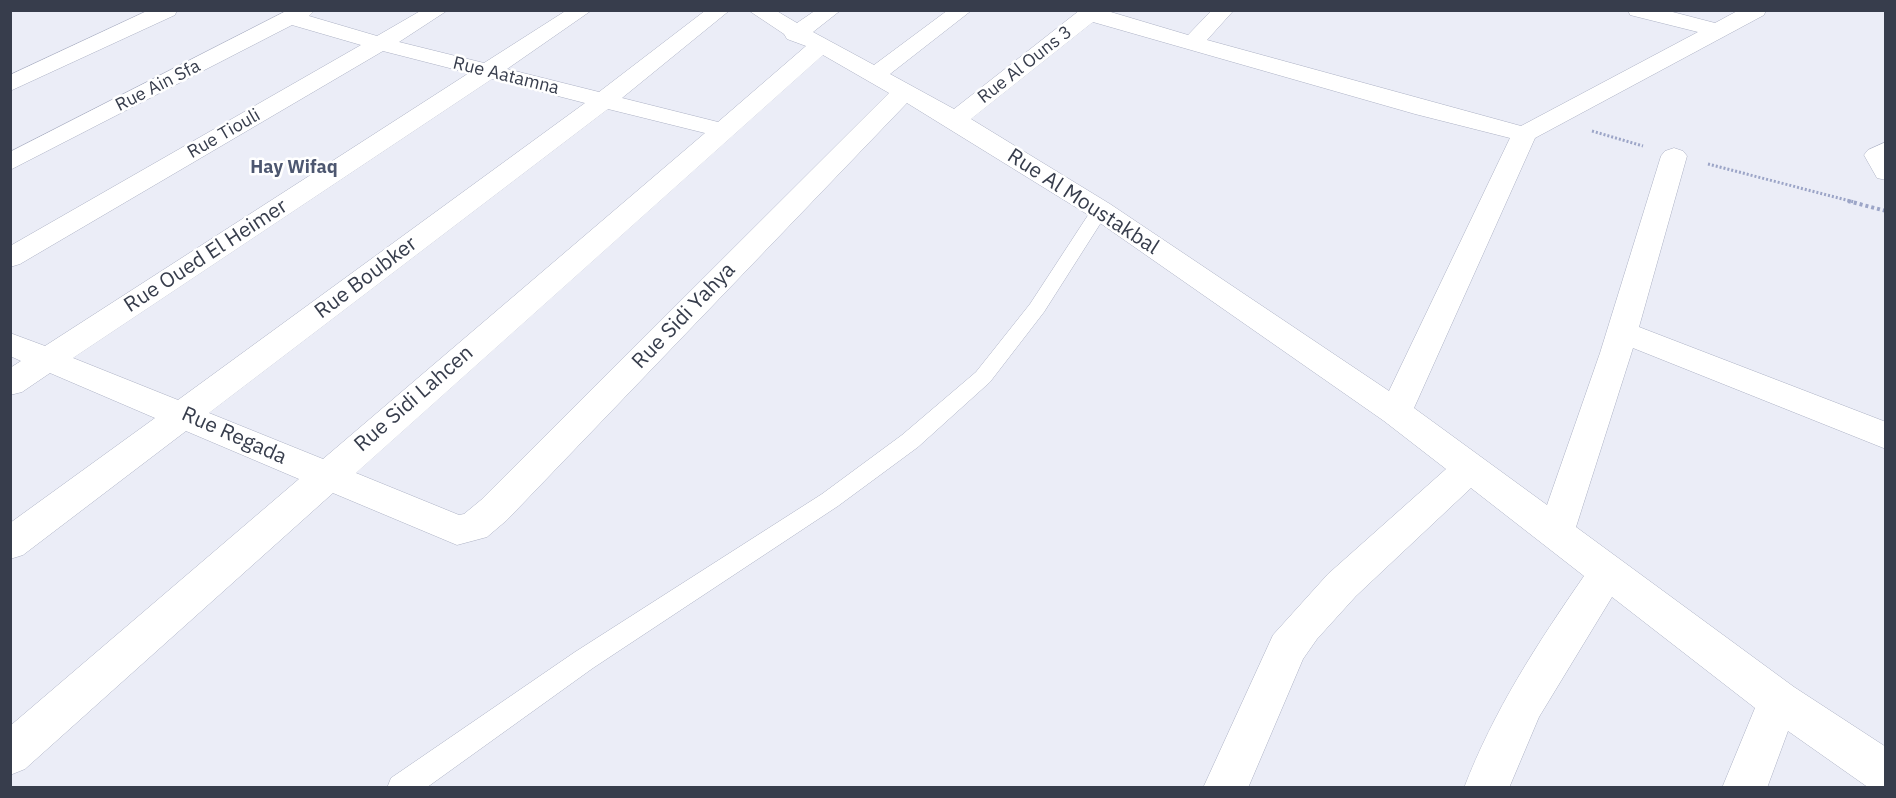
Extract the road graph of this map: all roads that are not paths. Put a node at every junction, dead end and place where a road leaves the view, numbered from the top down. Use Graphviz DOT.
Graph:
graph roads {
  1 [pos="167,10"];
  2 [pos="438,10"];
  3 [pos="582,10"];
  4 [pos="720,10"];
  5 [pos="758,10"];
  6 [pos="831,10"];
  7 [pos="962,10"];
  8 [pos="1224,10"];
  9 [pos="1638,10"];
  10 [pos="1756,10"];
  11 [pos="1092,12"];
  12 [pos="298,14"];
  13 [pos="1716,30"];
  14 [pos="807,40"];
  15 [pos="1192,43"];
  16 [pos="380,44"];
  17 [pos="488,72"];
  18 [pos="875,75"];
  19 [pos="12,82"];
  20 [pos="905,91"];
  21 [pos="604,100"];
  22 [pos="955,120"];
  23 [pos="722,130"];
  24 [pos="1524,134"];
  25 [pos="1886,150"];
  26 [pos="1674,156"];
  27 [pos="10,162"];
  28 [pos="1886,172"];
  29 [pos="1100,210"];
  30 [pos="10,258"];
  31 [pos="1623,332"];
  32 [pos="10,344"];
  33 [pos="48,359"];
  34 [pos="10,384"];
  35 [pos="1396,412"];
  36 [pos="184,414"];
  37 [pos="1886,436"];
  38 [pos="1470,468"];
  39 [pos="326,476"];
  40 [pos="457,530"];
  41 [pos="1556,531"];
  42 [pos="10,543"];
  43 [pos="1608,572"];
  44 [pos="1779,701"];
  45 [pos="10,754"];
  46 [pos="1886,773"];
  47 [pos="401,788"];
  48 [pos="1224,788"];
  49 [pos="1486,788"];
  50 [pos="1744,788"];
  1 -- 19 [label="street"];
  2 -- 16 [label="street, Rue Tiouli"];
  3 -- 17 [label="street, Rue Oued El Heimer"];
  4 -- 21 [label="street, Rue Boubker"];
  5 -- 14 [label="street, Rue Al Moustakbal"];
  6 -- 14 [label="street, Rue Sidi Lahcen"];
  7 -- 18 [label="street"];
  8 -- 15 [label="street"];
  9 -- 13 [label="street"];
  10 -- 13 [label="street"];
  11 -- 15 [label="street"];
  11 -- 22 [label="street, Rue Al Ouns 3"];
  12 -- 16 [label="street, Rue Aatamna"];
  12 -- 27 [label="street, Rue Ain Sfa"];
  13 -- 24 [label="street"];
  14 -- 18 [label="street, Rue Al Moustakbal"];
  14 -- 23 [label="street, Rue Sidi Lahcen"];
  15 -- 24 [label="street"];
  16 -- 17 [label="street, Rue Aatamna"];
  16 -- 30 [label="street, Rue Tiouli"];
  17 -- 21 [label="street, Rue Aatamna"];
  17 -- 33 [label="street, Rue Oued El Heimer"];
  18 -- 20 [label="street, Rue Al Moustakbal"];
  20 -- 22 [label="street, Rue Al Moustakbal"];
  20 -- 40 [label="street, Rue Sidi Yahya"];
  21 -- 23 [label="street, Rue Aatamna"];
  21 -- 36 [label="street, Rue Boubker"];
  22 -- 29 [label="street, Rue Al Moustakbal"];
  23 -- 39 [label="street, Rue Sidi Lahcen"];
  24 -- 35 [label="street"];
  25 -- 28 [label="street"];
  26 -- 31 [label="street"];
  29 -- 35 [label="street, Rue Al Moustakbal"];
  29 -- 47 [label="lane"];
  31 -- 37 [label="street"];
  31 -- 41 [label="street"];
  32 -- 33 [label="street, Rue Regada"];
  33 -- 34 [label="street, Rue Oued El Heimer"];
  33 -- 36 [label="street, Rue Regada"];
  35 -- 38 [label="street, Rue Al Moustakbal"];
  36 -- 39 [label="street, Rue Regada"];
  36 -- 42 [label="street, Rue Boubker"];
  38 -- 41 [label="street, Rue Al Moustakbal"];
  38 -- 48 [label="street"];
  39 -- 40 [label="street, Rue Regada"];
  39 -- 45 [label="street, Rue Sidi Lahcen"];
  41 -- 43 [label="street, Rue Al Moustakbal"];
  43 -- 44 [label="street, Rue Al Moustakbal"];
  43 -- 49 [label="street"];
  44 -- 46 [label="street, Rue Al Moustakbal"];
  44 -- 50 [label="street"];
}
